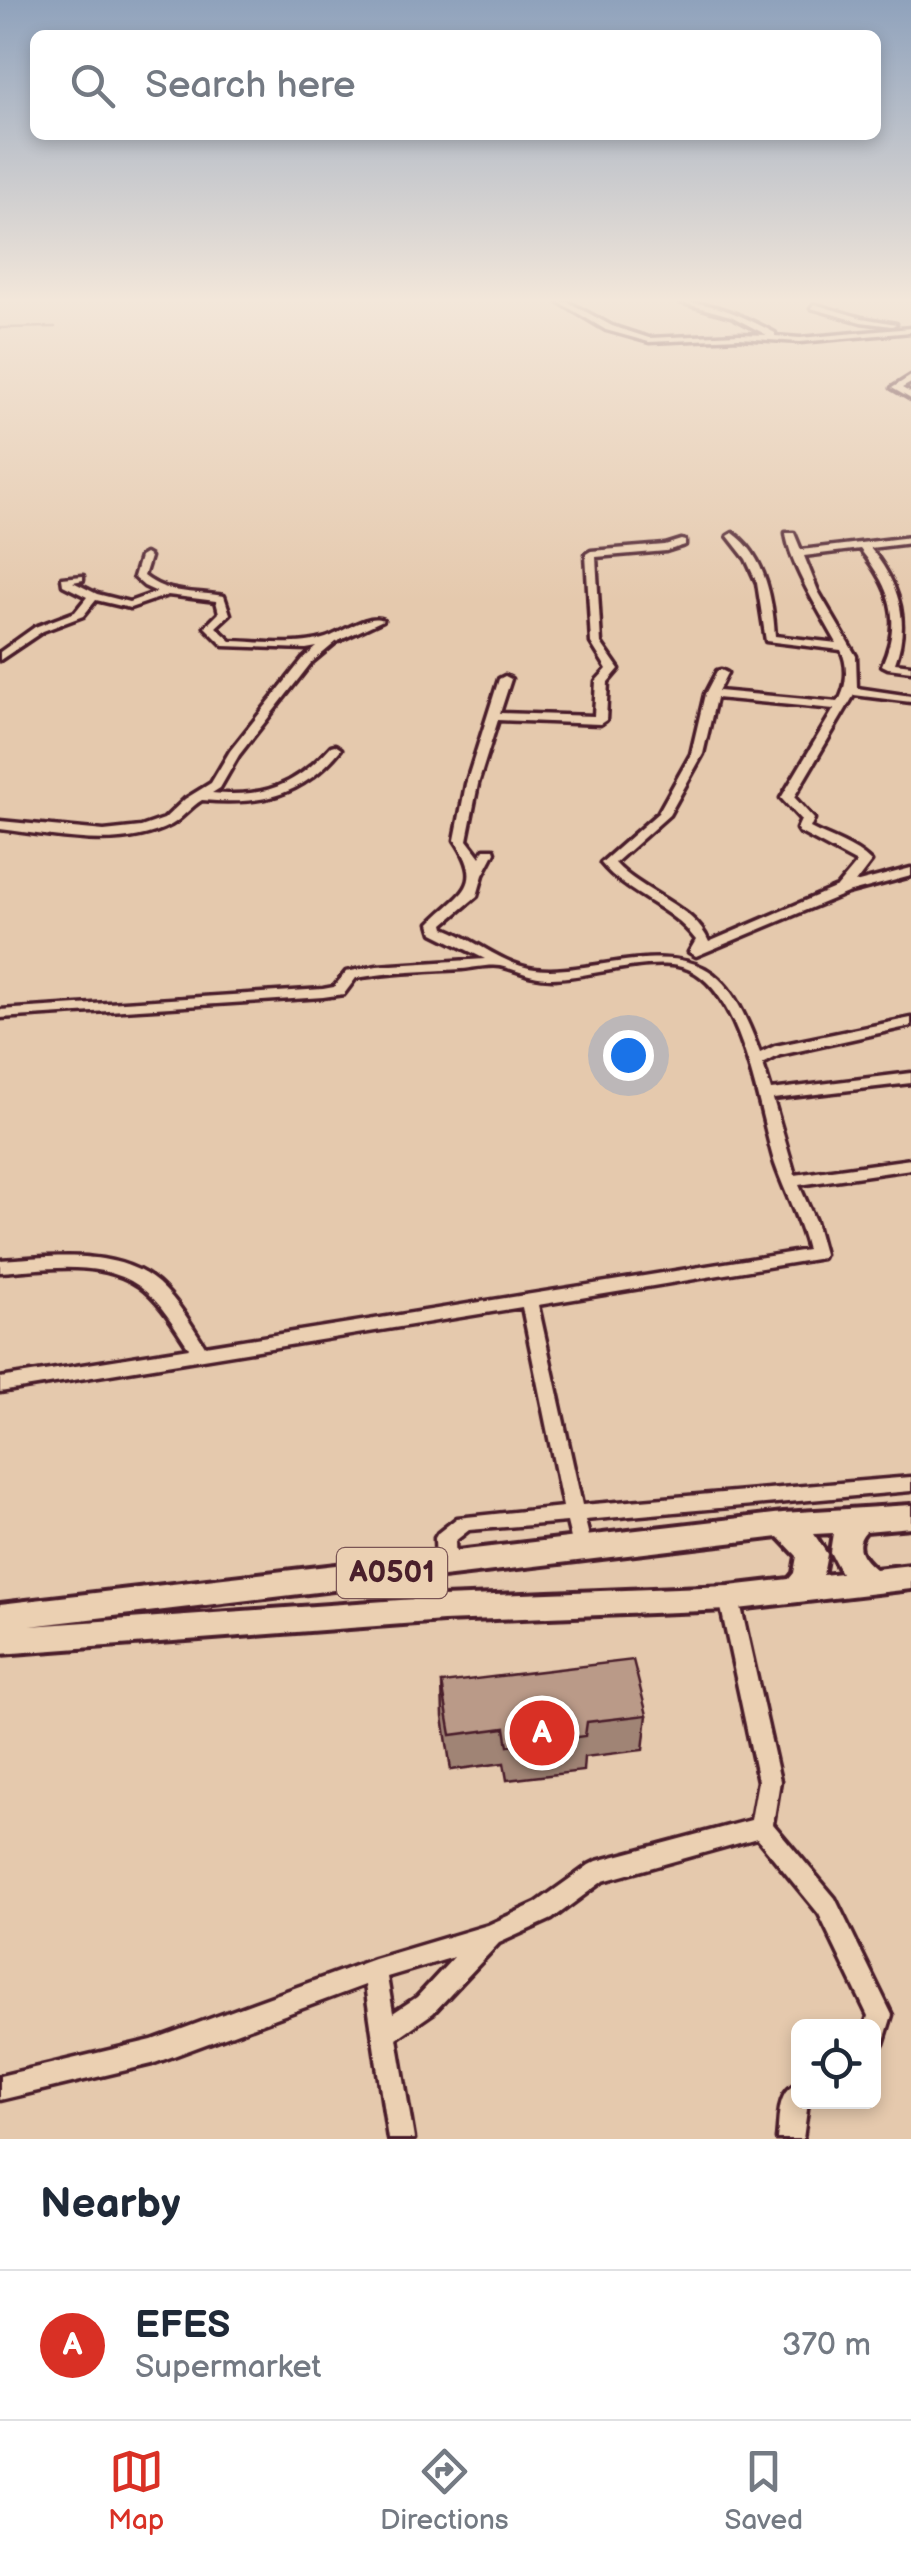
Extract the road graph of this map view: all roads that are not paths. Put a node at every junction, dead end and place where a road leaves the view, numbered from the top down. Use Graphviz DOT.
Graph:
graph roads {
  1 [pos="790,535"];
  2 [pos="733,536"];
  3 [pos="911,540"];
  4 [pos="681,543"];
  5 [pos="865,548"];
  6 [pos="796,554"];
  7 [pos="145,557"];
  8 [pos="79,578"];
  9 [pos="165,593"];
  10 [pos="92,596"];
  11 [pos="378,620"];
  12 [pos="332,640"];
  13 [pos="843,647"];
  14 [pos="0,658"];
  15 [pos="911,668"];
  16 [pos="721,673"];
  17 [pos="506,679"];
  18 [pos="851,691"];
  19 [pos="711,694"];
  20 [pos="911,699"];
  21 [pos="840,706"];
  22 [pos="494,716"];
  23 [pos="335,749"];
  24 [pos="200,796"];
  25 [pos="0,825"];
  26 [pos="489,852"];
  27 [pos="911,872"];
  28 [pos="476,875"];
  29 [pos="842,890"];
  30 [pos="694,957"];
  31 [pos="502,962"];
  32 [pos="0,1014"];
  33 [pos="911,1022"];
  34 [pos="754,1063"];
  35 [pos="911,1078"];
  36 [pos="767,1095"];
  37 [pos="911,1164"];
  38 [pos="790,1181"];
  39 [pos="0,1266"];
  40 [pos="529,1301"];
  41 [pos="201,1354"];
  42 [pos="0,1385"];
  43 [pos="911,1484"];
  44 [pos="576,1510"];
  45 [pos="911,1516"];
  46 [pos="858,1520"];
  47 [pos="783,1525"];
  48 [pos="582,1549"];
  49 [pos="446,1567"];
  50 [pos="911,1577"];
  51 [pos="868,1581"];
  52 [pos="799,1588"];
  53 [pos="729,1598"];
  54 [pos="0,1617"];
  55 [pos="0,1640"];
  56 [pos="761,1828"];
  57 [pos="491,1935"];
  58 [pos="374,1970"];
  59 [pos="879,2019"];
  60 [pos="386,2031"];
  61 [pos="0,2088"];
  62 [pos="793,2109"];
  63 [pos="401,2139"];
  64 [pos="790,2139"];
  1 -- 6 [label="street"];
  2 -- 13 [label="street"];
  3 -- 5 [label="street"];
  4 -- 22 [label="street"];
  5 -- 6 [label="street"];
  5 -- 15 [label="street"];
  6 -- 13 [label="street"];
  7 -- 9 [label="street"];
  8 -- 10 [label="street"];
  9 -- 10 [label="street"];
  9 -- 12 [label="street"];
  10 -- 14 [label="street"];
  11 -- 12 [label="street"];
  12 -- 24 [label="street"];
  13 -- 18 [label="street"];
  16 -- 19 [label="street"];
  17 -- 22 [label="street"];
  18 -- 20 [label="street"];
  18 -- 21 [label="street"];
  19 -- 21 [label="street"];
  19 -- 30 [label="street"];
  21 -- 29 [label="street"];
  22 -- 28 [label="street"];
  23 -- 24 [label="street"];
  24 -- 25 [label="street"];
  26 -- 28 [label="street"];
  27 -- 29 [label="street"];
  28 -- 31 [label="street"];
  29 -- 30 [label="street"];
  30 -- 31 [label="street"];
  30 -- 34 [label="street"];
  31 -- 32 [label="street"];
  33 -- 34 [label="street"];
  34 -- 36 [label="street"];
  35 -- 36 [label="street"];
  36 -- 38 [label="street"];
  37 -- 38 [label="street"];
  38 -- 40 [label="street"];
  39 -- 41 [label="street"];
  40 -- 41 [label="street"];
  40 -- 44 [label="street"];
  41 -- 42 [label="street"];
  43 -- 44 [label="street"];
  44 -- 48 [label="street"];
  44 -- 49 [label="street"];
  45 -- 46 [label="highway, A0501"];
  46 -- 47 [label="highway, A0501"];
  46 -- 51 [label="highway"];
  47 -- 48 [label="highway, A0501"];
  47 -- 52 [label="highway"];
  48 -- 49 [label="highway, A0501"];
  49 -- 54 [label="highway, A0501"];
  50 -- 51 [label="highway, A0501"];
  51 -- 52 [label="highway, A0501"];
  52 -- 53 [label="highway, A0501"];
  53 -- 55 [label="highway, A0501"];
  53 -- 56 [label="street"];
  56 -- 57 [label="street"];
  56 -- 59 [label="street"];
  57 -- 58 [label="street"];
  57 -- 60 [label="street"];
  58 -- 60 [label="street"];
  58 -- 61 [label="street"];
  60 -- 63 [label="street"];
  62 -- 64 [label="street"];
}
